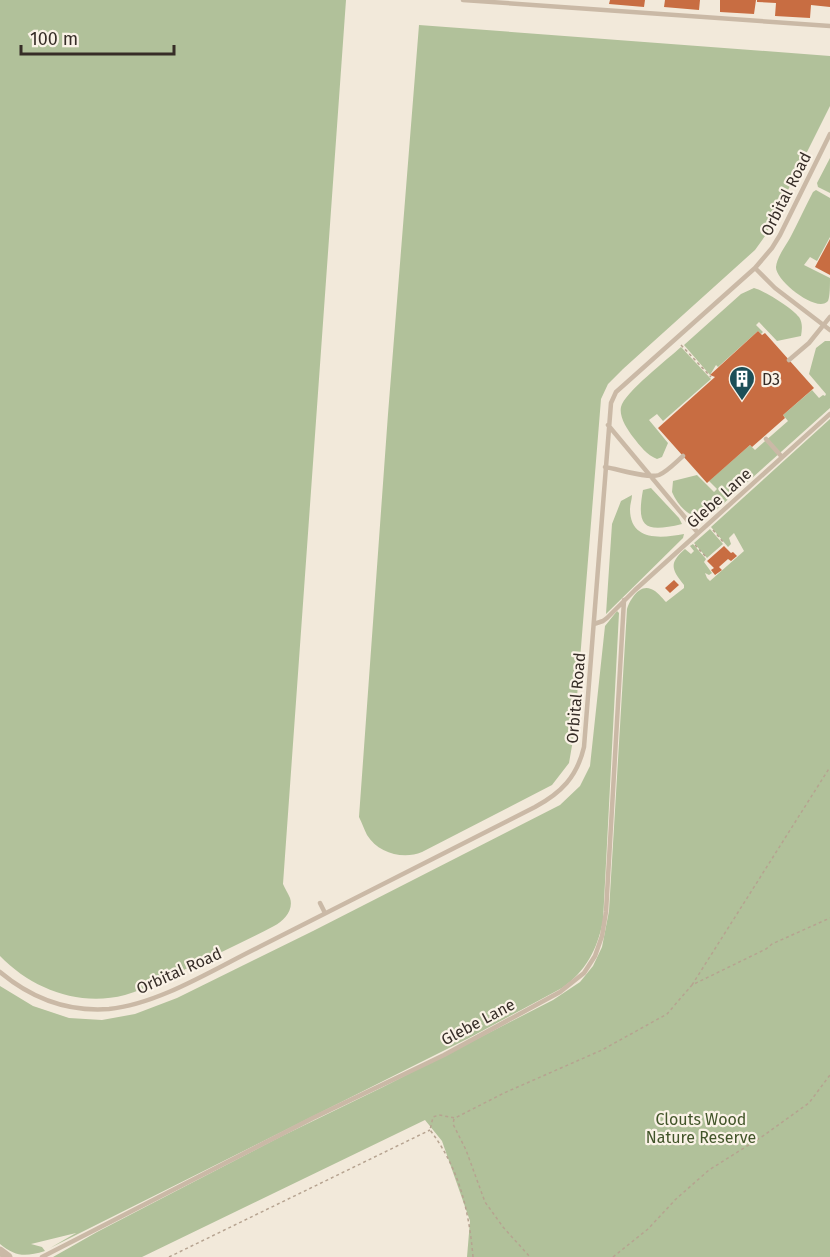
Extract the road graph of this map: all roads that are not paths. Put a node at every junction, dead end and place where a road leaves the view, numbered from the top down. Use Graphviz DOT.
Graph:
graph roads {
  1 [pos="463,0"];
  2 [pos="830,26"];
  3 [pos="830,134"];
  4 [pos="755,268"];
  5 [pos="830,317"];
  6 [pos="823,325"];
  7 [pos="830,330"];
  8 [pos="789,360"];
  9 [pos="830,414"];
  10 [pos="608,425"];
  11 [pos="766,439"];
  12 [pos="682,456"];
  13 [pos="782,457"];
  14 [pos="605,467"];
  15 [pos="650,477"];
  16 [pos="698,532"];
  17 [pos="624,600"];
  18 [pos="594,624"];
  19 [pos="320,903"];
  20 [pos="325,914"];
  21 [pos="0,972"];
  22 [pos="0,1251"];
  23 [pos="8,1257"];
  24 [pos="42,1257"];
  1 -- 2 [label="lane"];
  3 -- 4 [label="lane, Orbital Road"];
  4 -- 6 [label="lane"];
  4 -- 10 [label="lane, Orbital Road"];
  5 -- 6 [label="lane"];
  6 -- 7 [label="lane"];
  6 -- 8 [label="lane"];
  9 -- 13 [label="lane, Glebe Lane"];
  10 -- 14 [label="lane, Orbital Road"];
  10 -- 15 [label="lane"];
  11 -- 13 [label="lane"];
  12 -- 15 [label="lane"];
  13 -- 16 [label="lane, Glebe Lane"];
  14 -- 15 [label="lane"];
  14 -- 18 [label="lane, Orbital Road"];
  15 -- 16 [label="lane"];
  16 -- 17 [label="lane, Glebe Lane"];
  17 -- 18 [label="lane, Glebe Lane"];
  17 -- 24 [label="lane, Glebe Lane"];
  18 -- 20 [label="lane, Orbital Road"];
  19 -- 20 [label="lane"];
  20 -- 21 [label="lane, Orbital Road"];
  22 -- 23 [label="street"];
}
